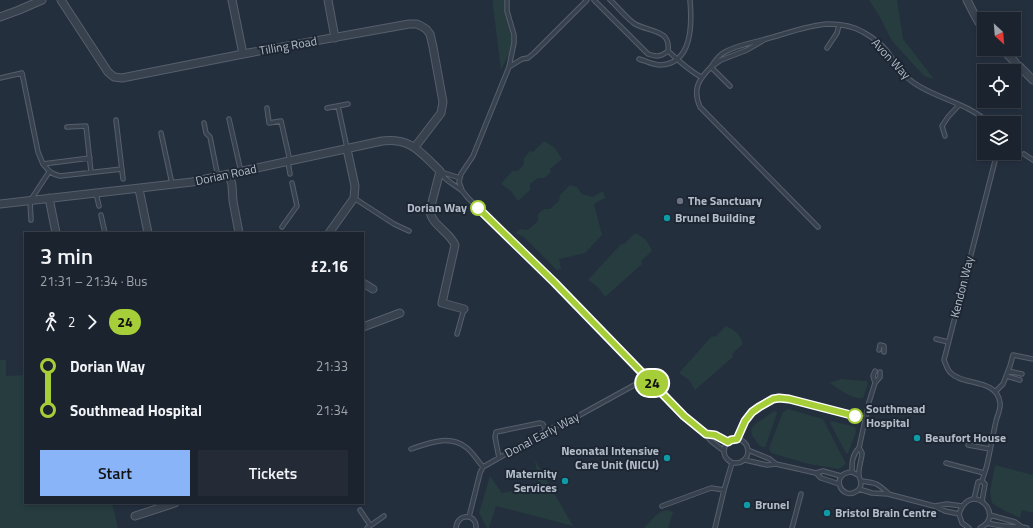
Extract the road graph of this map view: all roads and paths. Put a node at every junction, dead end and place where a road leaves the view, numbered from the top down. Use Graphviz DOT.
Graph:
graph roads {
  1 [pos="42,0"];
  2 [pos="62,0"];
  3 [pos="232,0"];
  4 [pos="328,0"];
  5 [pos="507,0"];
  6 [pos="587,0"];
  7 [pos="594,0"];
  8 [pos="610,0"];
  9 [pos="690,0"];
  10 [pos="967,0"];
  11 [pos="0,17"];
  12 [pos="977,19"];
  13 [pos="839,25"];
  14 [pos="335,38"];
  15 [pos="764,40"];
  16 [pos="827,48"];
  17 [pos="668,51"];
  18 [pos="243,54"];
  19 [pos="1009,56"];
  20 [pos="639,59"];
  21 [pos="677,59"];
  22 [pos="509,67"];
  23 [pos="711,67"];
  24 [pos="701,77"];
  25 [pos="0,78"];
  26 [pos="1033,80"];
  27 [pos="730,86"];
  28 [pos="348,104"];
  29 [pos="960,105"];
  30 [pos="338,106"];
  31 [pos="266,108"];
  32 [pos="327,108"];
  33 [pos="979,116"];
  34 [pos="229,119"];
  35 [pos="116,120"];
  36 [pos="204,123"];
  37 [pos="67,127"];
  38 [pos="161,133"];
  39 [pos="945,136"];
  40 [pos="415,148"];
  41 [pos="347,149"];
  42 [pos="1024,154"];
  43 [pos="90,158"];
  44 [pos="995,160"];
  45 [pos="1033,160"];
  46 [pos="289,162"];
  47 [pos="43,164"];
  48 [pos="122,169"];
  49 [pos="49,172"];
  50 [pos="91,172"];
  51 [pos="241,172"];
  52 [pos="440,172"];
  53 [pos="229,174"];
  54 [pos="290,174"];
  55 [pos="218,177"];
  56 [pos="460,178"];
  57 [pos="124,179"];
  58 [pos="292,183"];
  59 [pos="172,185"];
  60 [pos="139,188"];
  61 [pos="462,191"];
  62 [pos="96,193"];
  63 [pos="49,198"];
  64 [pos="354,198"];
  65 [pos="30,201"];
  66 [pos="0,204"];
  67 [pos="99,206"];
  68 [pos="101,215"];
  69 [pos="31,220"];
  70 [pos="282,227"];
  71 [pos="818,227"];
  72 [pos="409,231"];
  73 [pos="56,232"];
  74 [pos="105,232"];
  75 [pos="148,232"];
  76 [pos="239,232"];
  77 [pos="330,232"];
  78 [pos="364,284"];
  79 [pos="373,289"];
  80 [pos="464,309"];
  81 [pos="400,312"];
  82 [pos="364,327"];
  83 [pos="457,334"];
  84 [pos="936,339"];
  85 [pos="948,342"];
  86 [pos="879,350"];
  87 [pos="884,352"];
  88 [pos="1033,359"];
  89 [pos="1008,370"];
  90 [pos="875,371"];
  91 [pos="880,372"];
  92 [pos="1022,374"];
  93 [pos="1006,376"];
  94 [pos="647,378"];
  95 [pos="1020,380"];
  96 [pos="874,383"];
  97 [pos="995,392"];
  98 [pos="865,419"];
  99 [pos="546,431"];
  100 [pos="706,434"];
  101 [pos="737,439"];
  102 [pos="728,442"];
  103 [pos="968,445"];
  104 [pos="859,448"];
  105 [pos="411,449"];
  106 [pos="990,449"];
  107 [pos="724,450"];
  108 [pos="748,450"];
  109 [pos="499,458"];
  110 [pos="745,460"];
  111 [pos="732,462"];
  112 [pos="946,463"];
  113 [pos="776,464"];
  114 [pos="483,467"];
  115 [pos="852,472"];
  116 [pos="984,472"];
  117 [pos="816,473"];
  118 [pos="858,475"];
  119 [pos="842,476"];
  120 [pos="861,481"];
  121 [pos="982,481"];
  122 [pos="839,484"];
  123 [pos="859,489"];
  124 [pos="724,490"];
  125 [pos="801,494"];
  126 [pos="888,494"];
  127 [pos="974,499"];
  128 [pos="982,501"];
  129 [pos="172,504"];
  130 [pos="662,506"];
  131 [pos="934,506"];
  132 [pos="962,506"];
  133 [pos="360,510"];
  134 [pos="959,514"];
  135 [pos="990,515"];
  136 [pos="135,516"];
  137 [pos="384,516"];
  138 [pos="469,517"];
  139 [pos="962,523"];
  140 [pos="987,523"];
  141 [pos="369,527"];
  142 [pos="1022,527"];
  143 [pos="456,528"];
  144 [pos="476,528"];
  145 [pos="715,528"];
  146 [pos="792,528"];
  147 [pos="961,528"];
  148 [pos="969,528"];
  149 [pos="980,528"];
  150 [pos="1027,528"];
  1 -- 11 [label="street"];
  2 -- 18 [label="street, Tilling Road"];
  3 -- 18 [label="street"];
  4 -- 14 [label="street"];
  5 -- 22 [label="lane"];
  6 -- 22 [label="lane"];
  7 -- 17 [label="lane"];
  8 -- 17 [label="lane"];
  9 -- 21 [label="lane"];
  10 -- 12 [label="street"];
  13 -- 15 [label="lane, Avon Way"];
  13 -- 16 [label="lane"];
  13 -- 29 [label="lane, Avon Way"];
  14 -- 18 [label="street, Tilling Road"];
  14 -- 40 [label="street, Tilling Road"];
  15 -- 23 [label="lane, Avon Way"];
  15 -- 23 [label="lane, Avon Way"];
  17 -- 21 [label="lane"];
  19 -- 26 [label="street"];
  20 -- 21 [label="lane"];
  21 -- 24 [label="lane"];
  22 -- 56 [label="lane"];
  23 -- 24 [label="lane, Avon Way"];
  23 -- 27 [label="lane"];
  24 -- 71 [label="lane"];
  25 -- 47 [label="lane"];
  28 -- 30 [label="lane"];
  29 -- 33 [label="lane, Avon Way"];
  29 -- 39 [label="lane"];
  30 -- 32 [label="lane"];
  30 -- 41 [label="lane"];
  31 -- 46 [label="lane"];
  34 -- 51 [label="lane"];
  35 -- 48 [label="lane"];
  36 -- 55 [label="lane"];
  37 -- 43 [label="lane"];
  38 -- 59 [label="lane"];
  40 -- 41 [label="street, Dorian Road"];
  40 -- 52 [label="street, Dorian Road"];
  41 -- 46 [label="street, Dorian Road"];
  41 -- 64 [label="street"];
  42 -- 45 [label="lane"];
  43 -- 47 [label="lane"];
  43 -- 50 [label="lane"];
  44 -- 85 [label="lane, Kendon Way"];
  46 -- 51 [label="street, Dorian Road"];
  46 -- 54 [label="lane"];
  47 -- 49 [label="lane"];
  48 -- 50 [label="lane"];
  48 -- 57 [label="lane"];
  49 -- 50 [label="lane"];
  49 -- 65 [label="lane"];
  51 -- 53 [label="street, Dorian Road"];
  52 -- 56 [label="lane"];
  52 -- 61 [label="lane"];
  52 -- 80 [label="street"];
  53 -- 55 [label="street, Dorian Road"];
  53 -- 76 [label="street"];
  55 -- 59 [label="street, Dorian Road"];
  56 -- 61 [label="lane"];
  58 -- 70 [label="lane"];
  59 -- 60 [label="street, Dorian Road"];
  60 -- 62 [label="street, Dorian Road"];
  60 -- 75 [label="street"];
  61 -- 94 [label="lane"];
  62 -- 63 [label="street, Dorian Road"];
  62 -- 67 [label="lane"];
  63 -- 65 [label="street, Dorian Road"];
  63 -- 73 [label="street"];
  64 -- 72 [label="lane"];
  64 -- 77 [label="street"];
  65 -- 66 [label="street, Dorian Road"];
  65 -- 69 [label="lane"];
  68 -- 74 [label="lane"];
  78 -- 79 [label="street"];
  80 -- 83 [label="lane"];
  81 -- 82 [label="street"];
  84 -- 85 [label="lane"];
  85 -- 97 [label="lane, Kendon Way"];
  86 -- 87 [label="lane"];
  88 -- 89 [label="lane"];
  89 -- 92 [label="lane"];
  89 -- 93 [label="lane"];
  90 -- 96 [label="lane"];
  91 -- 96 [label="lane"];
  93 -- 95 [label="lane"];
  93 -- 97 [label="lane"];
  94 -- 99 [label="lane, Donal Early Way"];
  94 -- 100 [label="lane"];
  96 -- 98 [label="lane"];
  97 -- 106 [label="lane"];
  98 -- 101 [label="lane"];
  98 -- 104 [label="lane"];
  99 -- 109 [label="lane, Donal Early Way"];
  99 -- 109 [label="lane"];
  100 -- 102 [label="lane"];
  100 -- 107 [label="lane"];
  101 -- 102 [label="lane"];
  101 -- 108 [label="lane"];
  102 -- 107 [label="lane"];
  103 -- 106 [label="lane"];
  104 -- 115 [label="lane"];
  104 -- 118 [label="lane"];
  105 -- 114 [label="lane"];
  106 -- 116 [label="lane"];
  107 -- 111 [label="lane"];
  108 -- 110 [label="lane"];
  108 -- 113 [label="lane"];
  109 -- 114 [label="lane, Donal Early Way"];
  110 -- 111 [label="lane"];
  110 -- 113 [label="lane"];
  111 -- 124 [label="lane"];
  112 -- 116 [label="lane"];
  113 -- 117 [label="lane"];
  114 -- 138 [label="lane"];
  115 -- 118 [label="lane"];
  115 -- 119 [label="lane"];
  116 -- 121 [label="lane"];
  117 -- 119 [label="lane"];
  117 -- 122 [label="lane"];
  118 -- 120 [label="lane"];
  119 -- 122 [label="lane"];
  120 -- 123 [label="lane"];
  120 -- 126 [label="lane"];
  121 -- 127 [label="lane"];
  121 -- 128 [label="lane"];
  122 -- 123 [label="lane"];
  123 -- 126 [label="lane"];
  124 -- 130 [label="lane"];
  124 -- 145 [label="lane"];
  125 -- 146 [label="lane"];
  126 -- 131 [label="lane"];
  127 -- 128 [label="lane"];
  127 -- 132 [label="lane"];
  128 -- 135 [label="lane"];
  129 -- 136 [label="street"];
  131 -- 132 [label="lane"];
  131 -- 134 [label="lane"];
  132 -- 134 [label="lane"];
  133 -- 141 [label="lane"];
  134 -- 139 [label="lane"];
  135 -- 140 [label="lane"];
  135 -- 142 [label="lane"];
  137 -- 141 [label="lane"];
  138 -- 143 [label="lane"];
  138 -- 144 [label="lane"];
  139 -- 147 [label="lane"];
  139 -- 148 [label="lane"];
  140 -- 142 [label="lane"];
  140 -- 149 [label="lane"];
  142 -- 150 [label="lane"];
}
